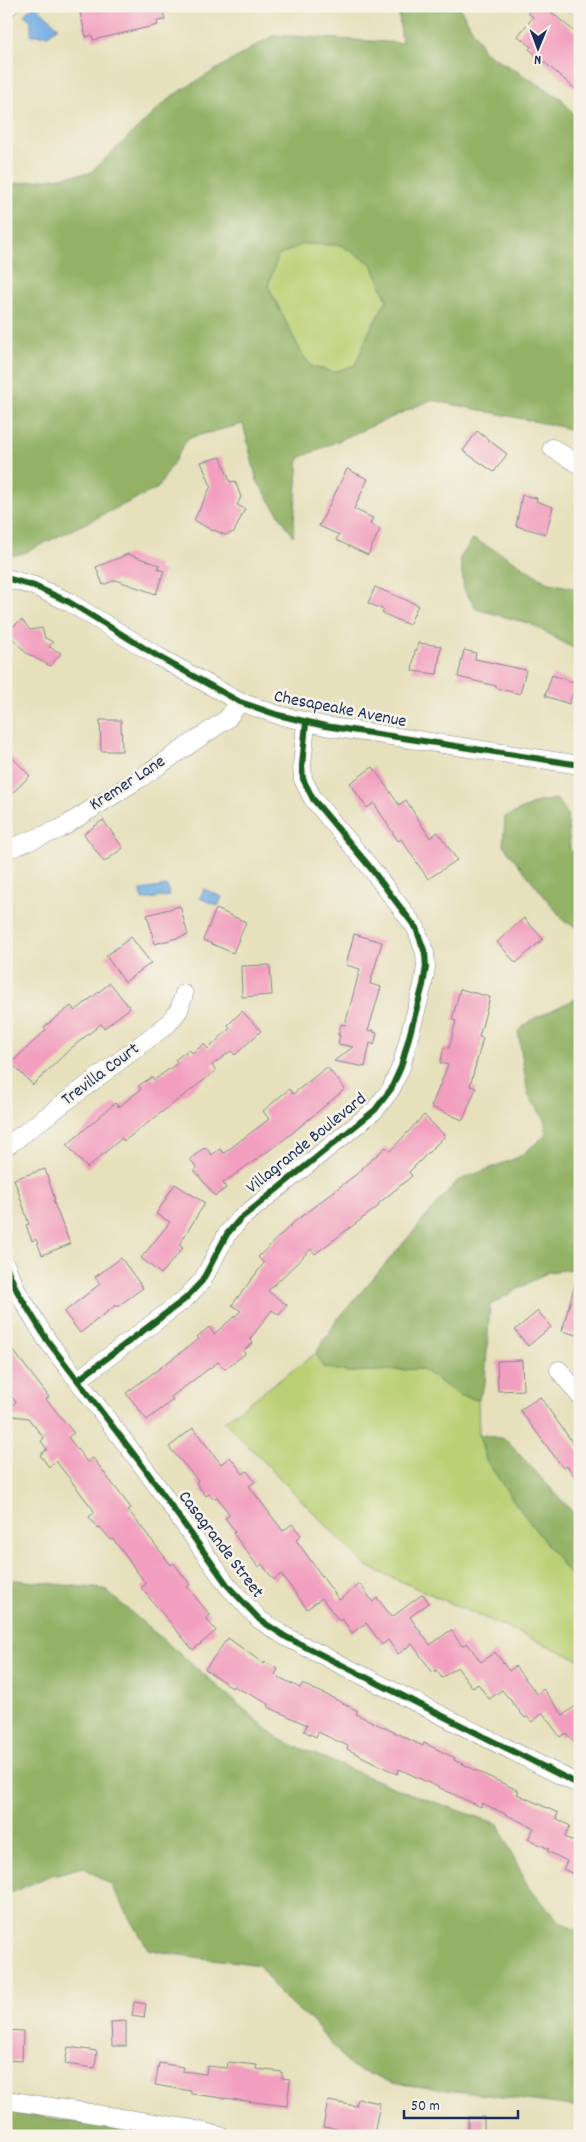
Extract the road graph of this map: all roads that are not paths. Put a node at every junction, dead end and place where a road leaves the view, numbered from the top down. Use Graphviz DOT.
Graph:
graph roads {
  1 [pos="576,6"];
  2 [pos="580,8"];
  3 [pos="552,448"];
  4 [pos="580,465"];
  5 [pos="6,578"];
  6 [pos="240,702"];
  7 [pos="306,722"];
  8 [pos="580,765"];
  9 [pos="6,850"];
  10 [pos="184,994"];
  11 [pos="6,1147"];
  12 [pos="6,1266"];
  13 [pos="559,1370"];
  14 [pos="78,1380"];
  15 [pos="580,1396"];
  16 [pos="580,1785"];
  17 [pos="6,2100"];
  18 [pos="220,2136"];
  1 -- 2 [label="street"];
  3 -- 4 [label="street"];
  5 -- 6 [label="street, Chesapeake Avenue"];
  6 -- 7 [label="street, Chesapeake Avenue"];
  6 -- 9 [label="street, Kremer Lane"];
  7 -- 8 [label="street, Chesapeake Avenue"];
  7 -- 14 [label="street, Villagrande Boulevard"];
  10 -- 11 [label="street, Trevilla Court"];
  12 -- 14 [label="street, Casagrande Street"];
  13 -- 15 [label="street"];
  14 -- 16 [label="street, Casagrande Street"];
  17 -- 18 [label="street"];
}
